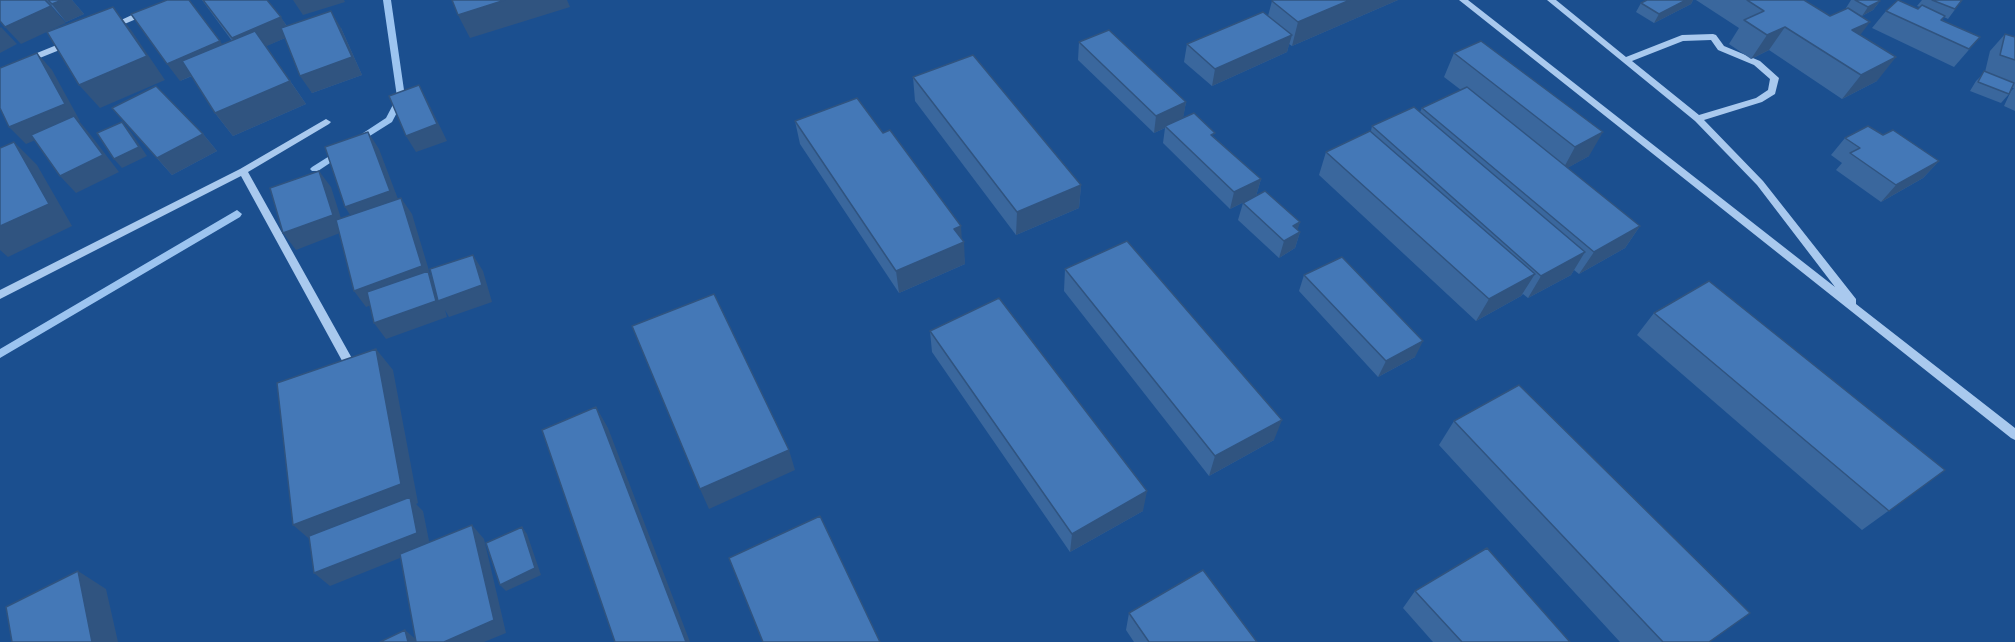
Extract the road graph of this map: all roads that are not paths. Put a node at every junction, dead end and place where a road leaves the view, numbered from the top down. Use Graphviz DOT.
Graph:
graph roads {
  1 [pos="1462,0"];
  2 [pos="1551,0"];
  3 [pos="153,9"];
  4 [pos="99,31"];
  5 [pos="77,40"];
  6 [pos="1626,60"];
  7 [pos="0,71"];
  8 [pos="1698,119"];
  9 [pos="327,122"];
  10 [pos="243,171"];
  11 [pos="0,295"];
  12 [pos="1864,317"];
  13 [pos="350,365"];
  14 [pos="2015,435"];
  1 -- 12 [label="street"];
  2 -- 6 [label="street"];
  3 -- 4 [label="street"];
  5 -- 7 [label="street"];
  6 -- 8 [label="street"];
  6 -- 8 [label="street"];
  8 -- 12 [label="street"];
  9 -- 10 [label="street"];
  10 -- 11 [label="street"];
  10 -- 13 [label="street"];
  12 -- 14 [label="street"];
}
